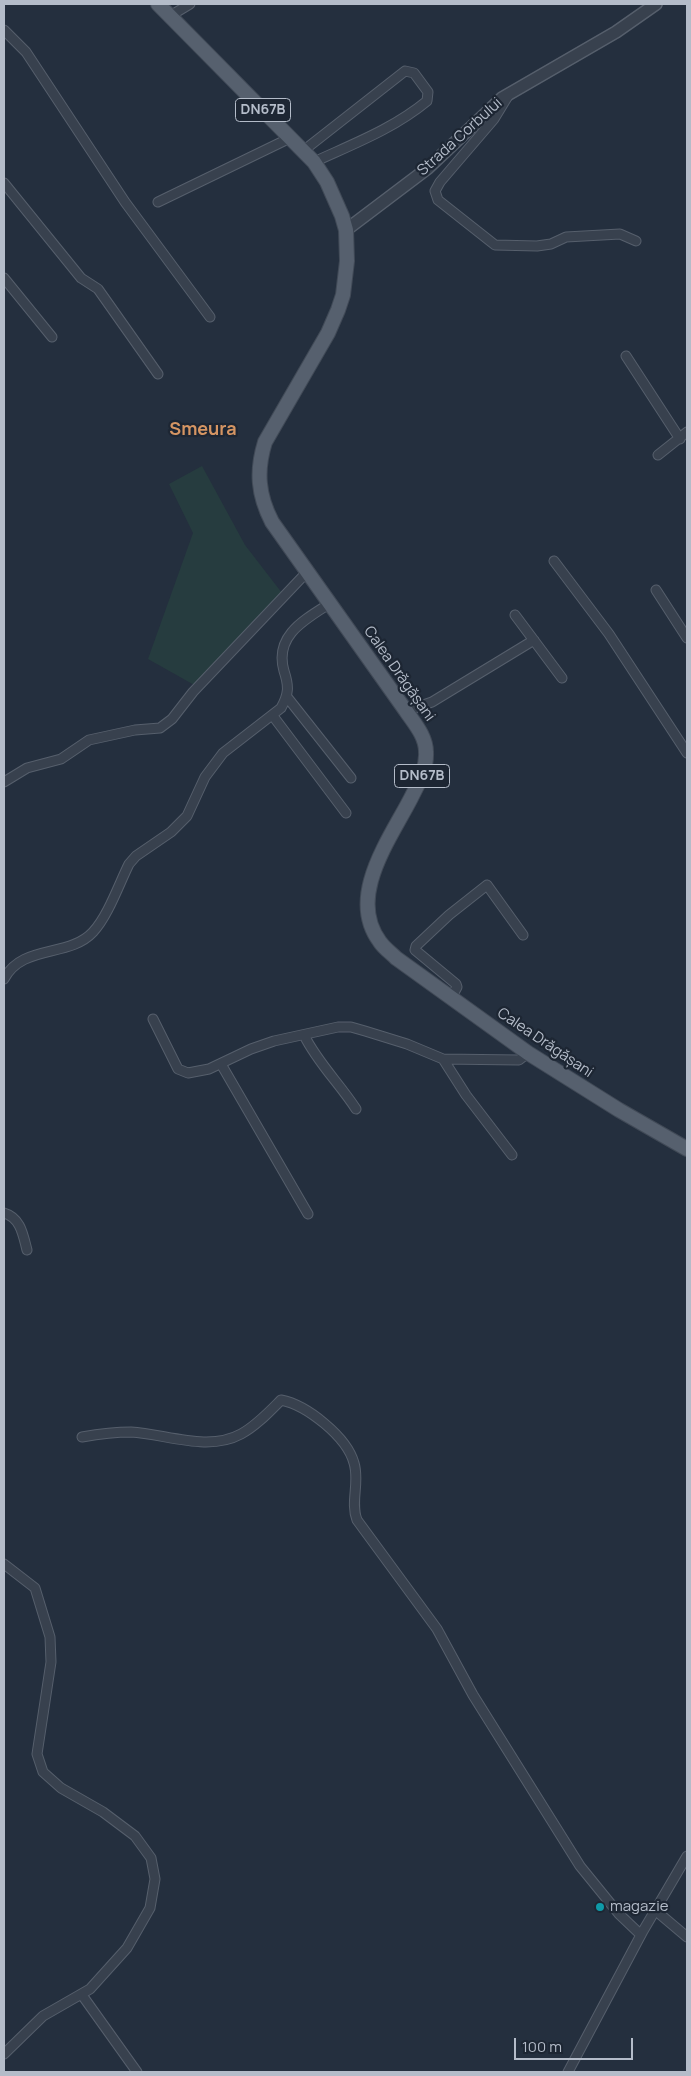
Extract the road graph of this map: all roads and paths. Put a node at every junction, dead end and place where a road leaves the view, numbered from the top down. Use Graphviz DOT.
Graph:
graph roads {
  1 [pos="158,4"];
  2 [pos="190,4"];
  3 [pos="656,4"];
  4 [pos="170,16"];
  5 [pos="4,30"];
  6 [pos="511,92"];
  7 [pos="290,138"];
  8 [pos="303,151"];
  9 [pos="314,162"];
  10 [pos="4,183"];
  11 [pos="158,202"];
  12 [pos="346,230"];
  13 [pos="636,241"];
  14 [pos="4,278"];
  15 [pos="210,317"];
  16 [pos="52,337"];
  17 [pos="626,356"];
  18 [pos="158,374"];
  19 [pos="687,432"];
  20 [pos="680,439"];
  21 [pos="658,455"];
  22 [pos="554,561"];
  23 [pos="307,572"];
  24 [pos="656,590"];
  25 [pos="329,604"];
  26 [pos="515,615"];
  27 [pos="687,638"];
  28 [pos="534,640"];
  29 [pos="562,678"];
  30 [pos="288,697"];
  31 [pos="406,711"];
  32 [pos="273,716"];
  33 [pos="687,753"];
  34 [pos="351,778"];
  35 [pos="4,782"];
  36 [pos="346,813"];
  37 [pos="523,935"];
  38 [pos="4,978"];
  39 [pos="451,998"];
  40 [pos="153,1019"];
  41 [pos="304,1036"];
  42 [pos="528,1053"];
  43 [pos="443,1059"];
  44 [pos="221,1064"];
  45 [pos="356,1109"];
  46 [pos="687,1149"];
  47 [pos="512,1155"];
  48 [pos="4,1213"];
  49 [pos="308,1214"];
  50 [pos="28,1250"];
  51 [pos="82,1437"];
  52 [pos="4,1564"];
  53 [pos="687,1856"];
  54 [pos="655,1910"];
  55 [pos="641,1934"];
  56 [pos="687,1937"];
  57 [pos="82,1995"];
  58 [pos="4,2054"];
  59 [pos="137,2072"];
  60 [pos="568,2072"];
  1 -- 4 [label="main road, DN67B"];
  2 -- 4 [label="street"];
  3 -- 6 [label="street, Strada Corbului"];
  4 -- 7 [label="main road, DN67B"];
  5 -- 15 [label="street"];
  6 -- 12 [label="street, Strada Corbului"];
  6 -- 13 [label="street"];
  7 -- 8 [label="main road, DN67B"];
  7 -- 11 [label="street"];
  8 -- 9 [label="main road, DN67B"];
  8 -- 9 [label="street"];
  9 -- 12 [label="main road, DN67B"];
  10 -- 18 [label="street"];
  12 -- 23 [label="main road, Calea Drăgășani / DN67B"];
  14 -- 16 [label="street"];
  17 -- 20 [label="street"];
  19 -- 20 [label="street"];
  20 -- 21 [label="street"];
  22 -- 33 [label="street"];
  23 -- 25 [label="main road, Calea Drăgășani / DN67B"];
  23 -- 35 [label="street"];
  24 -- 27 [label="street"];
  25 -- 30 [label="street"];
  25 -- 31 [label="main road, Calea Drăgășani / DN67B"];
  26 -- 28 [label="street"];
  28 -- 29 [label="street"];
  28 -- 31 [label="street"];
  30 -- 32 [label="street"];
  30 -- 34 [label="street"];
  31 -- 39 [label="main road, Calea Drăgășani / DN67B"];
  32 -- 36 [label="street"];
  32 -- 38 [label="street"];
  37 -- 39 [label="street"];
  39 -- 42 [label="main road, Calea Drăgășani / DN67B"];
  40 -- 44 [label="street"];
  41 -- 43 [label="street"];
  41 -- 44 [label="street"];
  41 -- 45 [label="street"];
  42 -- 43 [label="street"];
  42 -- 46 [label="main road, Calea Drăgășani / DN67B"];
  43 -- 47 [label="street"];
  44 -- 49 [label="street"];
  48 -- 50 [label="street"];
  51 -- 55 [label="street"];
  52 -- 57 [label="street"];
  53 -- 54 [label="street"];
  54 -- 55 [label="street"];
  54 -- 56 [label="street"];
  55 -- 60 [label="street"];
  57 -- 58 [label="street"];
  57 -- 59 [label="street"];
}
